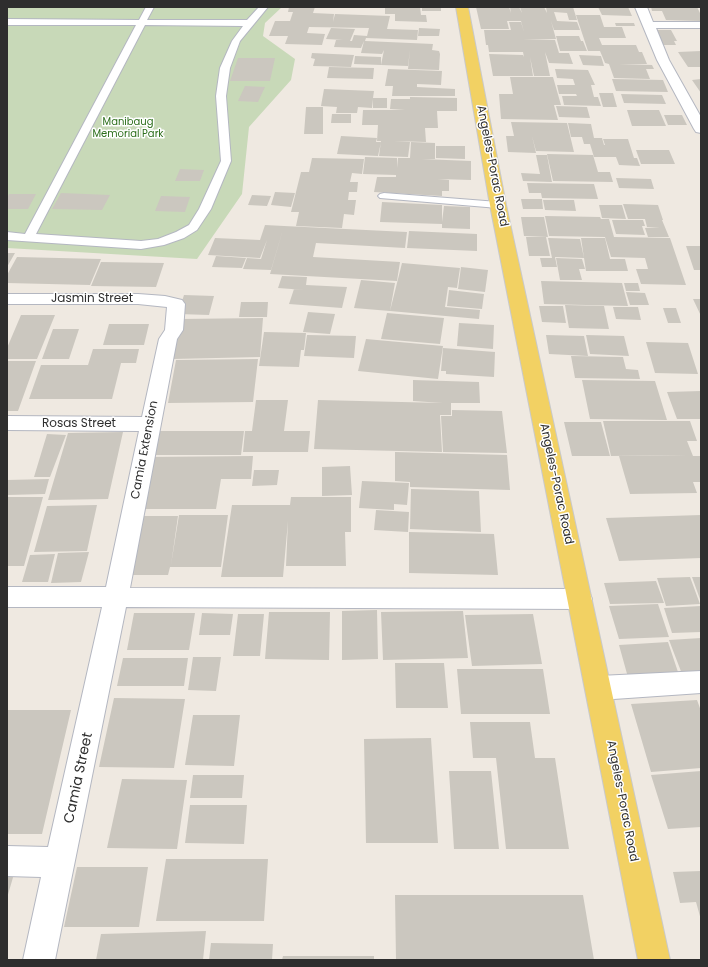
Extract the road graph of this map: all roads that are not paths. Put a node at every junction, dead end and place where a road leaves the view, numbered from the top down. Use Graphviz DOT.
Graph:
graph roads {
  1 [pos="150,7"];
  2 [pos="264,7"];
  3 [pos="462,7"];
  4 [pos="641,7"];
  5 [pos="7,22"];
  6 [pos="143,22"];
  7 [pos="249,23"];
  8 [pos="649,25"];
  9 [pos="701,25"];
  10 [pos="701,129"];
  11 [pos="384,196"];
  12 [pos="498,205"];
  13 [pos="7,236"];
  14 [pos="29,237"];
  15 [pos="7,299"];
  16 [pos="176,304"];
  17 [pos="7,423"];
  18 [pos="150,424"];
  19 [pos="116,596"];
  20 [pos="7,597"];
  21 [pos="580,599"];
  22 [pos="701,682"];
  23 [pos="599,688"];
  24 [pos="7,862"];
  25 [pos="61,862"];
  26 [pos="39,960"];
  27 [pos="654,960"];
  1 -- 6 [label="lane"];
  2 -- 7 [label="lane"];
  3 -- 12 [label="main road, Angeles-Porac Road"];
  4 -- 8 [label="street"];
  5 -- 6 [label="lane"];
  6 -- 7 [label="lane"];
  6 -- 14 [label="lane"];
  7 -- 14 [label="lane"];
  8 -- 9 [label="street"];
  8 -- 10 [label="street"];
  11 -- 12 [label="lane"];
  12 -- 21 [label="main road, Angeles-Porac Road"];
  13 -- 14 [label="lane"];
  15 -- 16 [label="street, Jasmin Street"];
  16 -- 18 [label="street, Camia Extension"];
  17 -- 18 [label="street, Rosas Street"];
  18 -- 19 [label="street, Camia Extension"];
  19 -- 20 [label="street"];
  19 -- 21 [label="street"];
  19 -- 25 [label="street, Camia Street"];
  21 -- 23 [label="main road, Angeles-Porac Road"];
  22 -- 23 [label="street"];
  23 -- 27 [label="main road, Angeles-Porac Road"];
  24 -- 25 [label="street"];
  25 -- 26 [label="street, Camia Street"];
}
